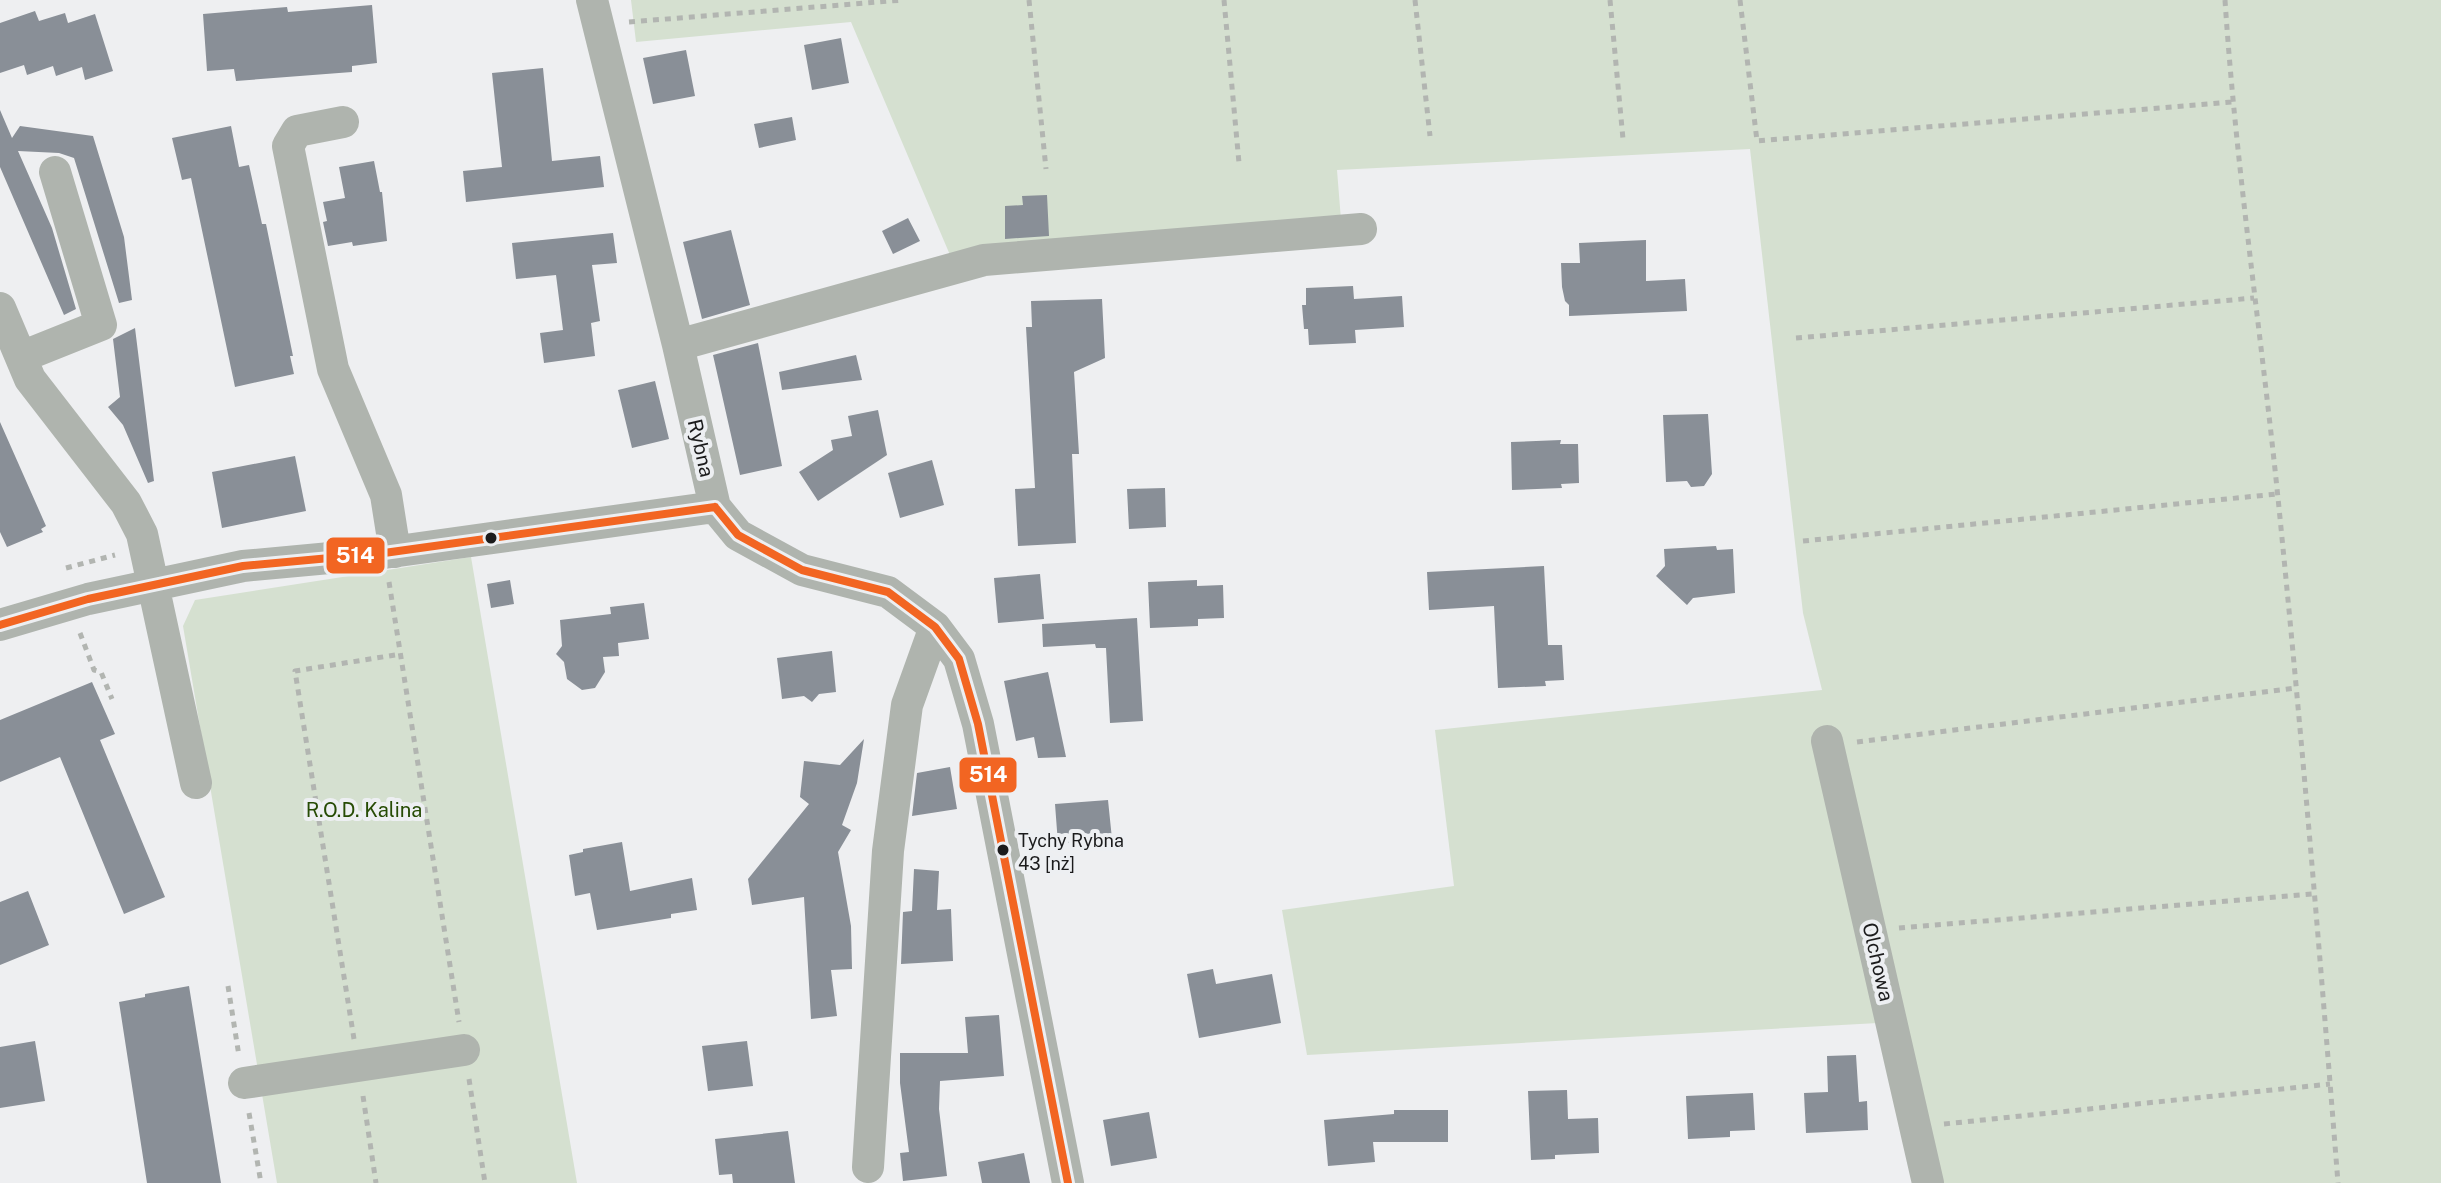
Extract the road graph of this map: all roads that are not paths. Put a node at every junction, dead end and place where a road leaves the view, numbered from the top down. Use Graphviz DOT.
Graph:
graph roads {
  1 [pos="594,12"];
  2 [pos="343,122"];
  3 [pos="55,172"];
  4 [pos="1361,229"];
  5 [pos="0,308"];
  6 [pos="678,345"];
  7 [pos="21,357"];
  8 [pos="715,507"];
  9 [pos="390,552"];
  10 [pos="154,584"];
  11 [pos="0,625"];
  12 [pos="935,627"];
  13 [pos="1828,743"];
  14 [pos="196,783"];
  15 [pos="464,1050"];
  16 [pos="244,1083"];
  17 [pos="868,1167"];
  18 [pos="1068,1183"];
  19 [pos="1928,1183"];
  1 -- 6 [label="street, Rybna"];
  2 -- 9 [label="street"];
  3 -- 7 [label="street"];
  4 -- 6 [label="street"];
  5 -- 7 [label="street"];
  6 -- 8 [label="street, Rybna"];
  7 -- 10 [label="street"];
  8 -- 9 [label="street"];
  8 -- 12 [label="street, Rybna"];
  9 -- 10 [label="street"];
  10 -- 11 [label="street"];
  10 -- 14 [label="street"];
  12 -- 17 [label="street"];
  12 -- 18 [label="street, Rybna"];
  13 -- 19 [label="street, Olchowa"];
  15 -- 16 [label="street"];
}
